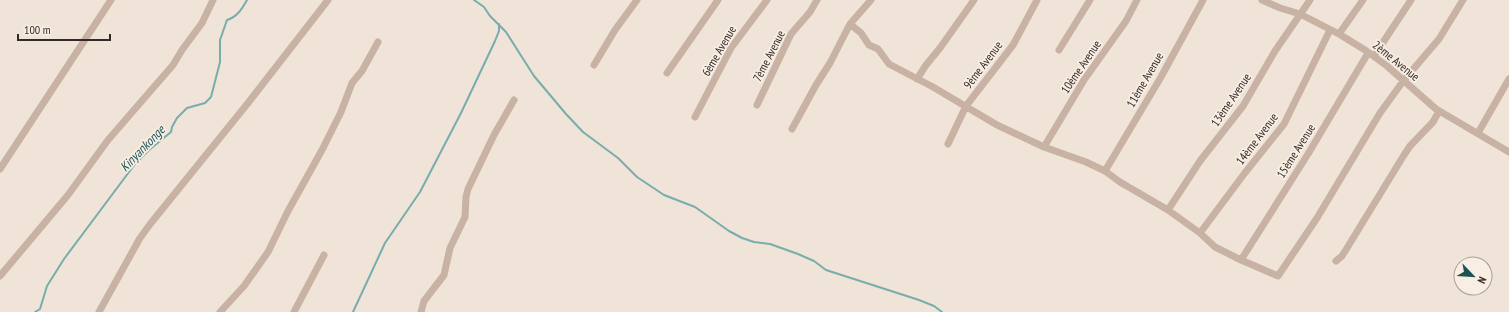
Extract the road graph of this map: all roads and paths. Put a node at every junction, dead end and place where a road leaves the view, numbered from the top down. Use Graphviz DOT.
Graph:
graph roads {
  1 [pos="111,0"];
  2 [pos="213,0"];
  3 [pos="328,0"];
  4 [pos="637,0"];
  5 [pos="718,0"];
  6 [pos="767,0"];
  7 [pos="817,0"];
  8 [pos="871,0"];
  9 [pos="974,0"];
  10 [pos="1037,0"];
  11 [pos="1090,0"];
  12 [pos="1137,0"];
  13 [pos="1203,0"];
  14 [pos="1262,0"];
  15 [pos="1310,0"];
  16 [pos="1363,0"];
  17 [pos="1411,0"];
  18 [pos="1463,0"];
  19 [pos="1300,14"];
  20 [pos="850,24"];
  21 [pos="1330,30"];
  22 [pos="1339,34"];
  23 [pos="378,42"];
  24 [pos="1059,50"];
  25 [pos="1371,54"];
  26 [pos="594,65"];
  27 [pos="667,73"];
  28 [pos="917,79"];
  29 [pos="1509,79"];
  30 [pos="1404,80"];
  31 [pos="514,100"];
  32 [pos="757,105"];
  33 [pos="966,106"];
  34 [pos="1439,111"];
  35 [pos="695,117"];
  36 [pos="792,129"];
  37 [pos="1478,133"];
  38 [pos="948,144"];
  39 [pos="1044,147"];
  40 [pos="1509,152"];
  41 [pos="0,170"];
  42 [pos="1105,171"];
  43 [pos="1168,210"];
  44 [pos="1200,234"];
  45 [pos="324,255"];
  46 [pos="1241,260"];
  47 [pos="1336,261"];
  48 [pos="0,276"];
  49 [pos="99,312"];
  50 [pos="220,312"];
  51 [pos="294,312"];
  52 [pos="421,312"];
  1 -- 41 [label="street"];
  2 -- 48 [label="street"];
  3 -- 49 [label="street"];
  4 -- 26 [label="street"];
  5 -- 27 [label="street"];
  6 -- 35 [label="street, 6ème Avenue"];
  7 -- 32 [label="street, 7ème Avenue"];
  8 -- 20 [label="street"];
  9 -- 28 [label="street"];
  10 -- 33 [label="street, 9ème Avenue"];
  11 -- 24 [label="street"];
  12 -- 39 [label="street, 10ème Avenue"];
  13 -- 42 [label="street, 11ème Avenue"];
  14 -- 19 [label="street, 2ème Avenue"];
  15 -- 19 [label="street, 13ème Avenue"];
  16 -- 22 [label="street"];
  17 -- 25 [label="street, 15ème Avenue"];
  18 -- 30 [label="street"];
  19 -- 21 [label="street, 2ème Avenue"];
  19 -- 43 [label="street, 13ème Avenue"];
  20 -- 28 [label="street"];
  20 -- 36 [label="street"];
  21 -- 22 [label="street, 2ème Avenue"];
  21 -- 44 [label="street, 14ème Avenue"];
  22 -- 25 [label="street, 2ème Avenue"];
  23 -- 50 [label="street"];
  25 -- 30 [label="street, 2ème Avenue"];
  25 -- 46 [label="street, 15ème Avenue"];
  28 -- 33 [label="street"];
  29 -- 37 [label="street"];
  30 -- 34 [label="street, 2ème Avenue"];
  30 -- 46 [label="street"];
  31 -- 52 [label="street"];
  33 -- 38 [label="street, 9ème Avenue"];
  33 -- 39 [label="street"];
  34 -- 37 [label="street, 2ème Avenue"];
  34 -- 47 [label="street"];
  37 -- 40 [label="street, 2ème Avenue"];
  39 -- 42 [label="street"];
  42 -- 43 [label="street"];
  43 -- 44 [label="street"];
  44 -- 46 [label="street"];
  45 -- 51 [label="street"];
}
